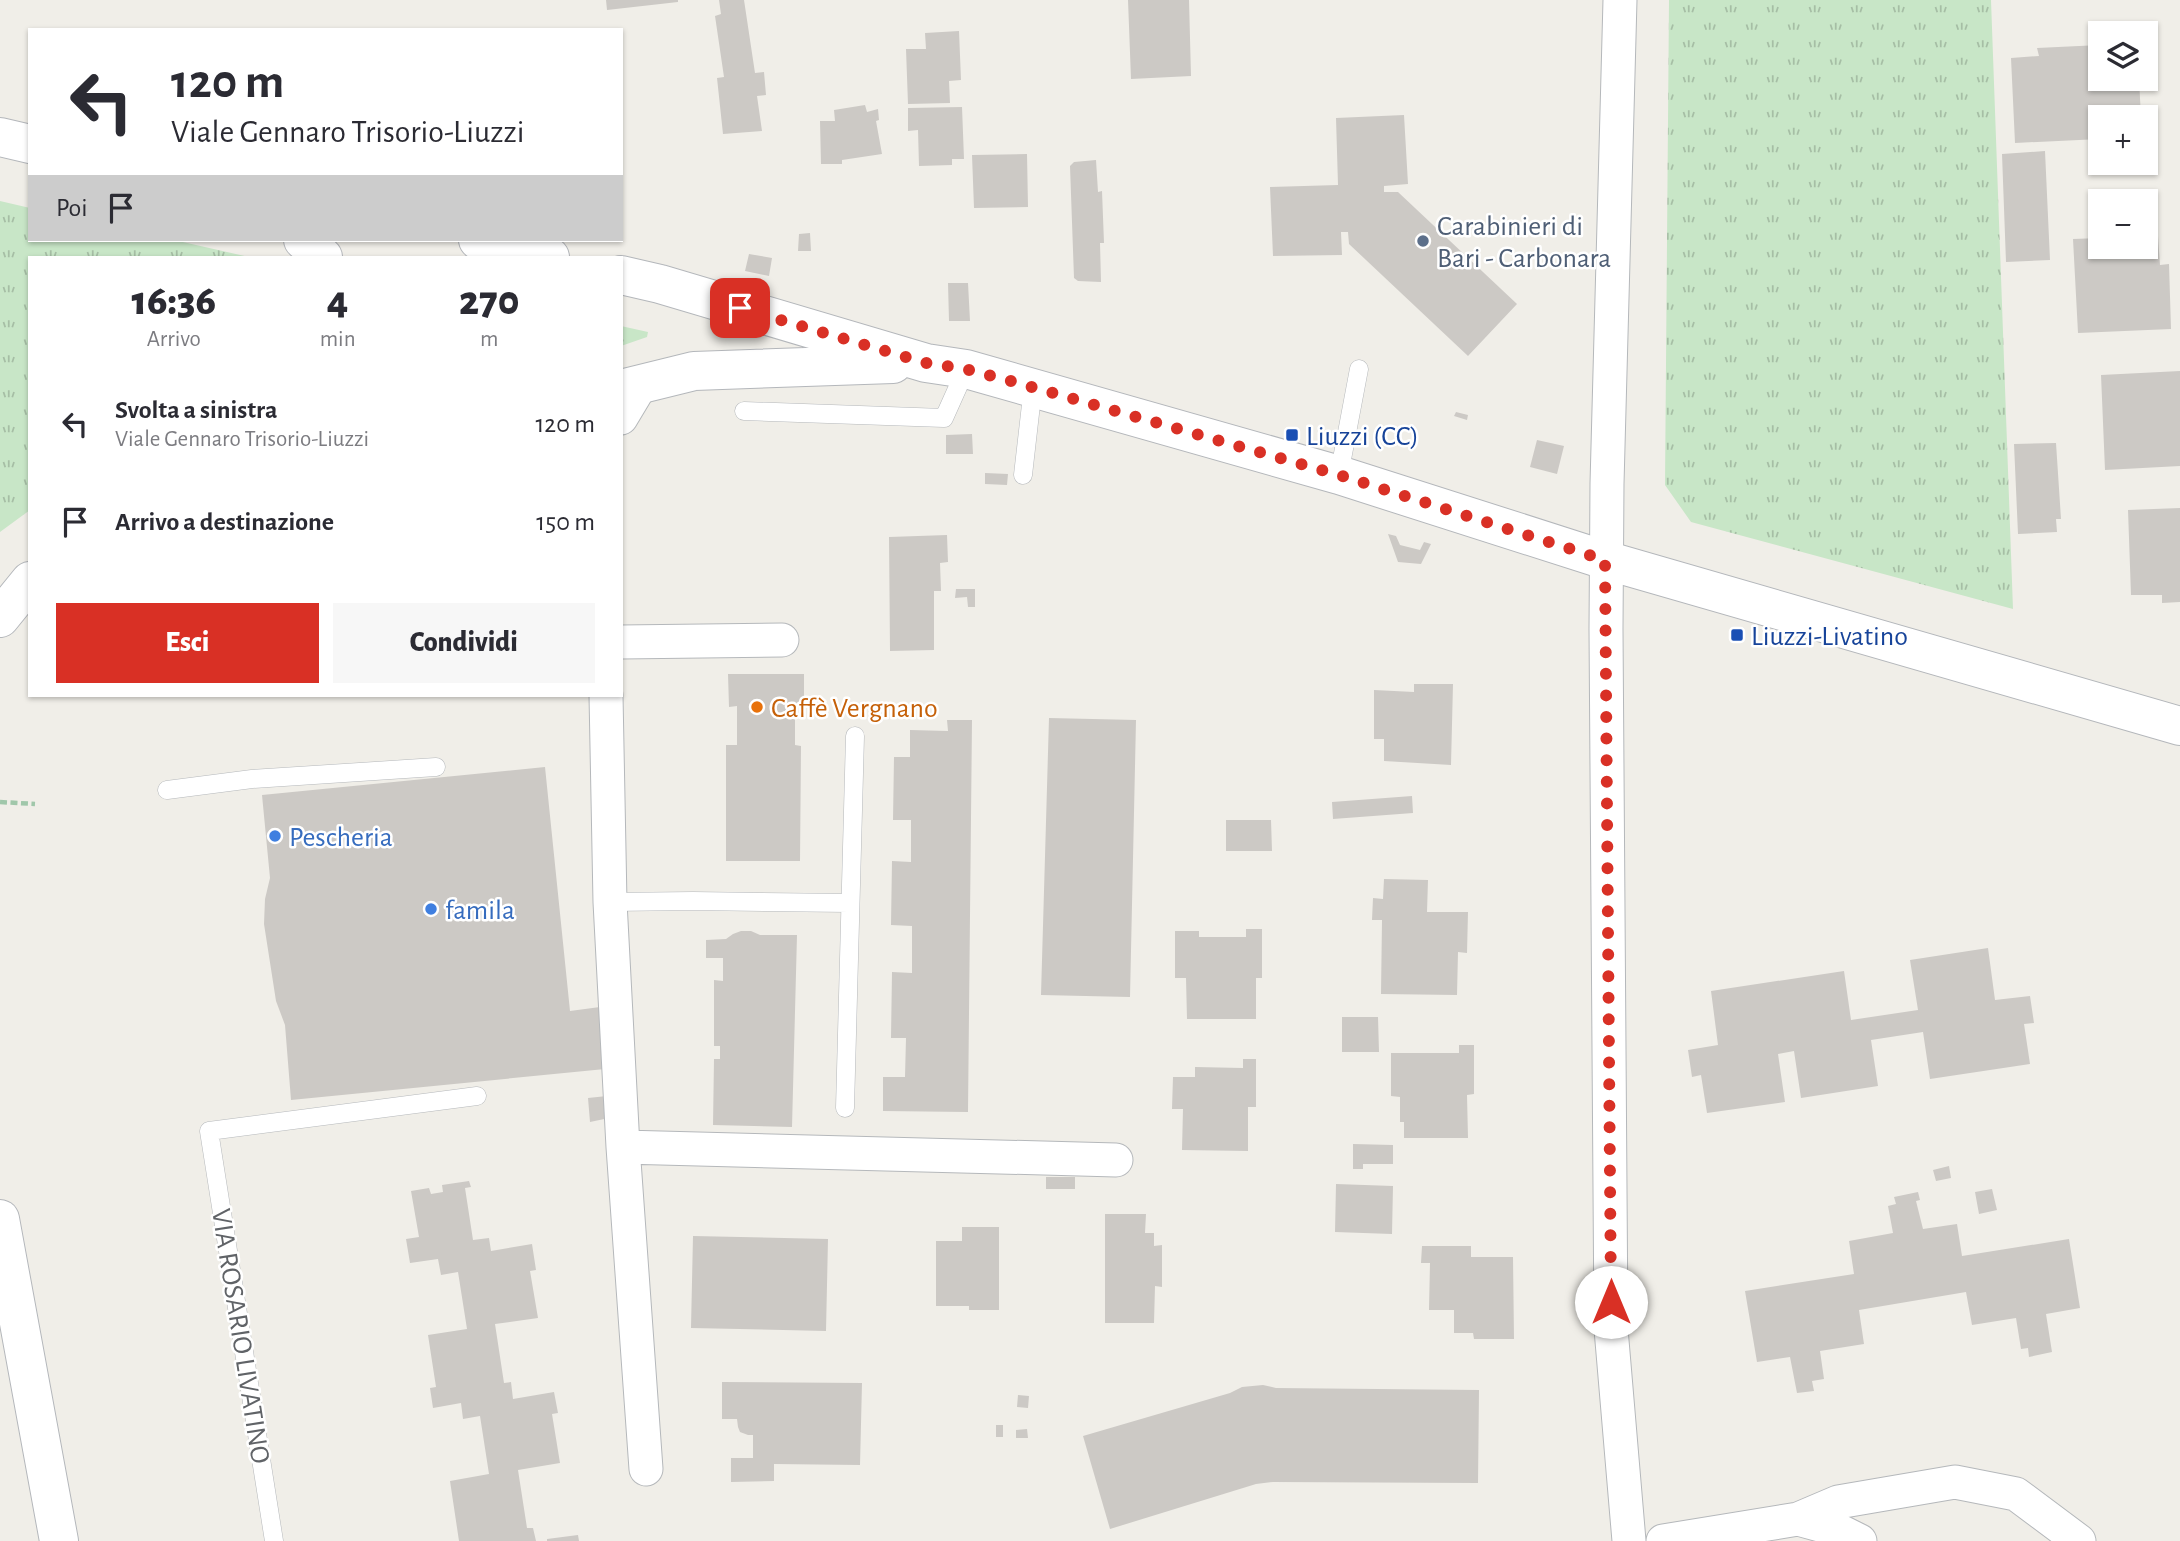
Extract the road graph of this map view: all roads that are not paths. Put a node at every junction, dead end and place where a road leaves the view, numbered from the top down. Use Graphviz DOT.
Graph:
graph roads {
  1 [pos="1620,0"];
  2 [pos="0,137"];
  3 [pos="28,144"];
  4 [pos="305,242"];
  5 [pos="486,242"];
  6 [pos="322,256"];
  7 [pos="546,256"];
  8 [pos="623,275"];
  9 [pos="926,363"];
  10 [pos="965,369"];
  11 [pos="1359,369"];
  12 [pos="632,386"];
  13 [pos="1033,387"];
  14 [pos="744,411"];
  15 [pos="623,412"];
  16 [pos="1023,475"];
  17 [pos="1339,475"];
  18 [pos="1605,560"];
  19 [pos="19,585"];
  20 [pos="0,618"];
  21 [pos="782,640"];
  22 [pos="623,642"];
  23 [pos="606,697"];
  24 [pos="2180,726"];
  25 [pos="855,736"];
  26 [pos="436,767"];
  27 [pos="167,790"];
  28 [pos="610,902"];
  29 [pos="849,903"];
  30 [pos="477,1096"];
  31 [pos="845,1108"];
  32 [pos="623,1147"];
  33 [pos="1116,1160"];
  34 [pos="0,1220"];
  35 [pos="646,1469"];
  36 [pos="1798,1519"];
  37 [pos="59,1541"];
  38 [pos="274,1541"];
  39 [pos="1629,1541"];
  40 [pos="1663,1541"];
  41 [pos="1860,1541"];
  42 [pos="2079,1541"];
  1 -- 18 [label="street"];
  2 -- 3 [label="main road"];
  4 -- 6 [label="main road"];
  5 -- 7 [label="main road"];
  8 -- 9 [label="main road"];
  9 -- 10 [label="main road"];
  9 -- 12 [label="main road"];
  10 -- 13 [label="main road"];
  10 -- 14 [label="lane"];
  11 -- 17 [label="lane"];
  12 -- 15 [label="street"];
  13 -- 16 [label="lane"];
  13 -- 17 [label="main road"];
  17 -- 18 [label="main road"];
  18 -- 24 [label="main road"];
  18 -- 39 [label="street"];
  19 -- 20 [label="main road"];
  21 -- 22 [label="street"];
  23 -- 28 [label="street"];
  25 -- 29 [label="lane"];
  26 -- 27 [label="lane"];
  28 -- 29 [label="lane"];
  28 -- 32 [label="street"];
  29 -- 31 [label="lane"];
  30 -- 38 [label="lane, VIA ROSARIO LIVATINO"];
  32 -- 33 [label="street"];
  32 -- 35 [label="street"];
  34 -- 37 [label="main road"];
  36 -- 40 [label="street"];
  36 -- 41 [label="street"];
  36 -- 42 [label="street"];
}
